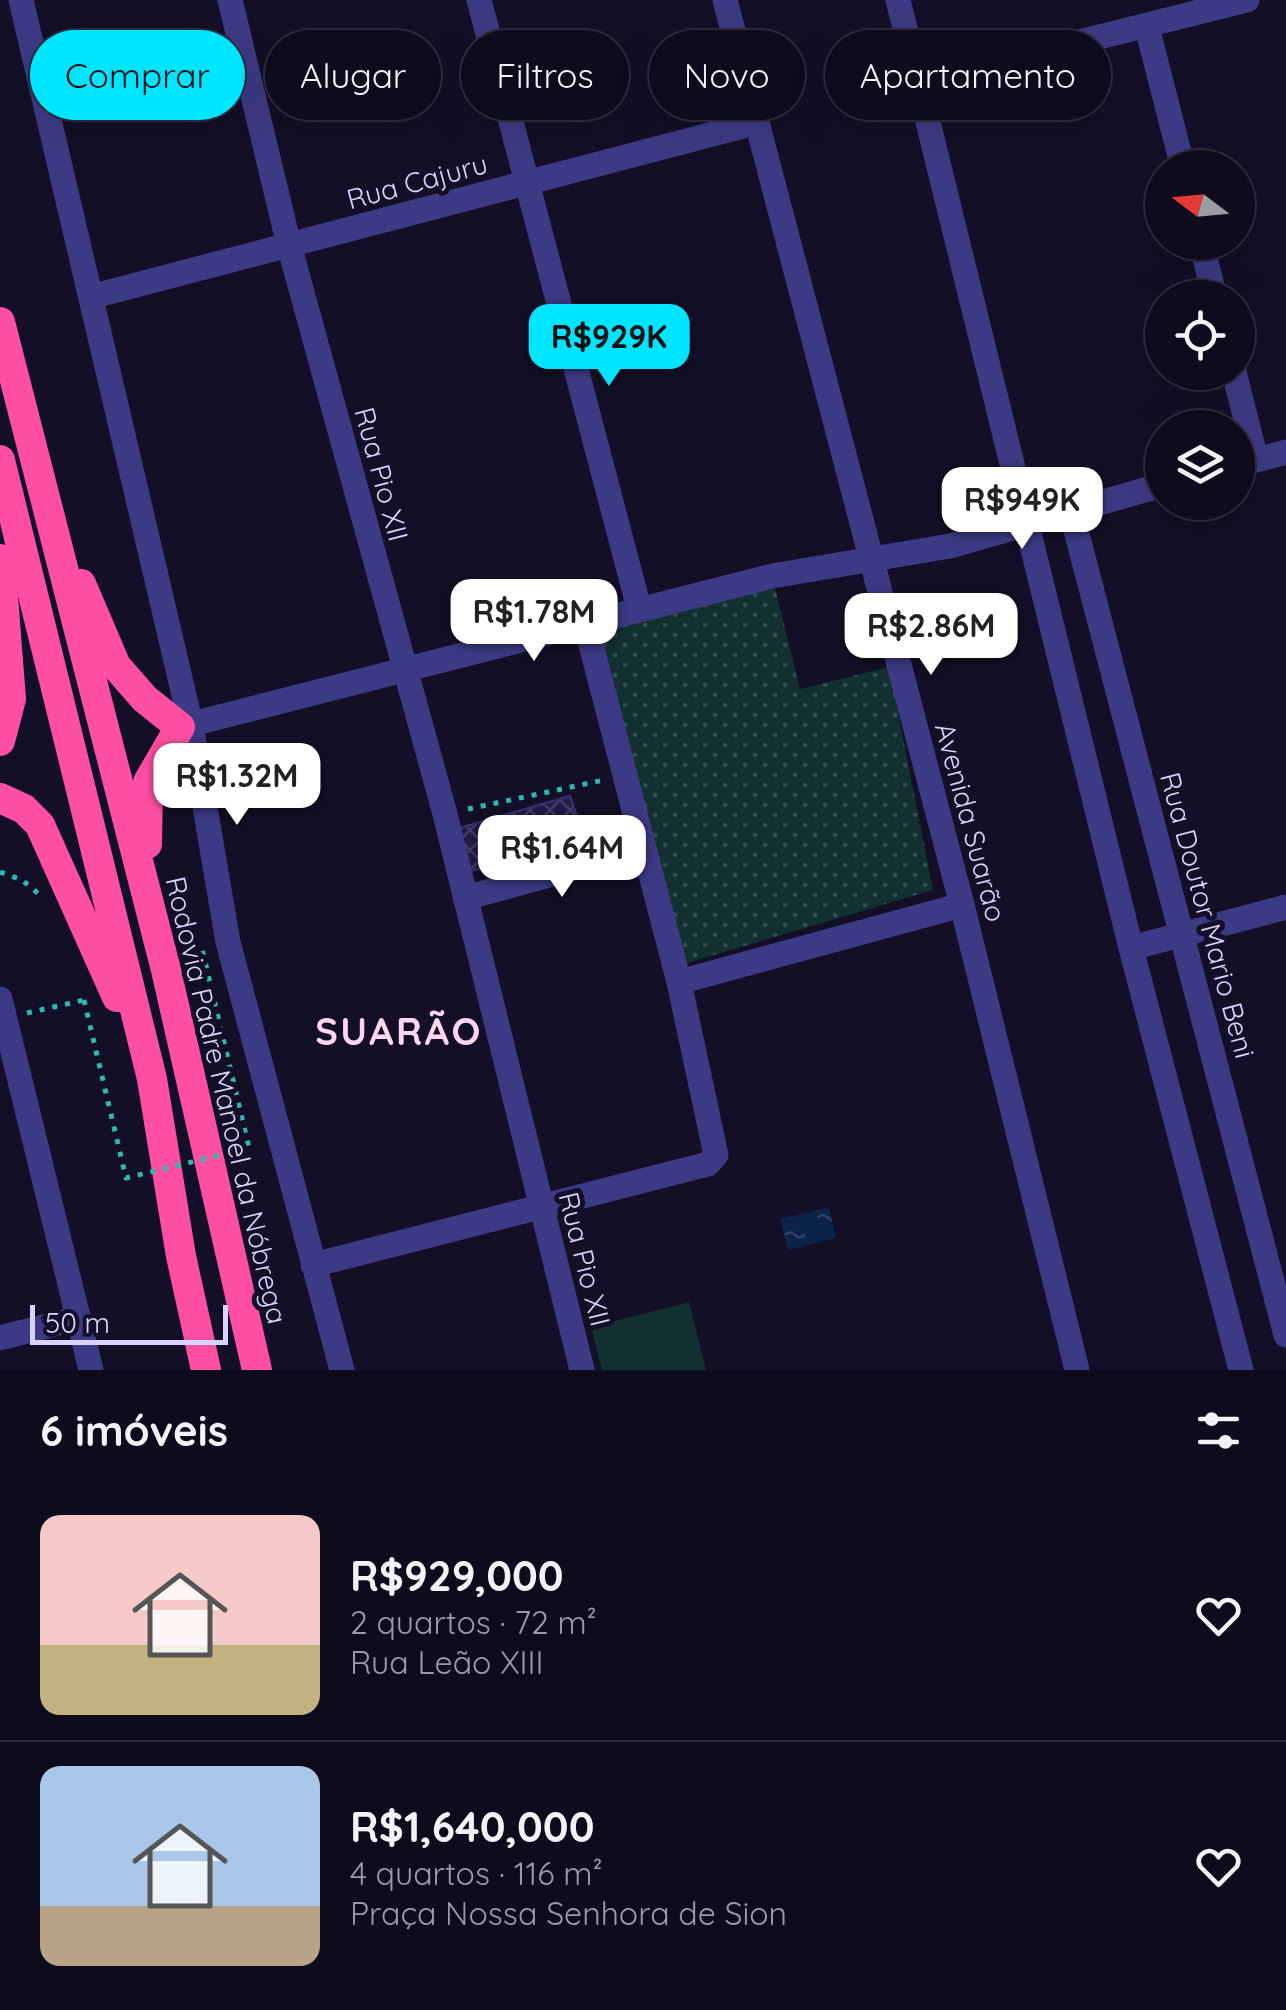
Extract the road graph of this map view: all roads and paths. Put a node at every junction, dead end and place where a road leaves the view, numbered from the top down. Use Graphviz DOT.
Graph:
graph roads {
  1 [pos="22,0"];
  2 [pos="230,0"];
  3 [pos="479,0"];
  4 [pos="725,0"];
  5 [pos="898,0"];
  6 [pos="1247,0"];
  7 [pos="1147,28"];
  8 [pos="906,30"];
  9 [pos="1111,37"];
  10 [pos="929,120"];
  11 [pos="755,123"];
  12 [pos="1178,150"];
  13 [pos="525,183"];
  14 [pos="289,245"];
  15 [pos="94,296"];
  16 [pos="0,322"];
  17 [pos="1286,452"];
  18 [pos="0,460"];
  19 [pos="1255,460"];
  20 [pos="1145,491"];
  21 [pos="41,493"];
  22 [pos="1071,511"];
  23 [pos="1025,522"];
  24 [pos="0,560"];
  25 [pos="869,560"];
  26 [pos="639,608"];
  27 [pos="585,622"];
  28 [pos="404,671"];
  29 [pos="185,726"];
  30 [pos="0,741"];
  31 [pos="626,775"];
  32 [pos="0,798"];
  33 [pos="445,814"];
  34 [pos="644,849"];
  35 [pos="465,898"];
  36 [pos="962,905"];
  37 [pos="1286,907"];
  38 [pos="1182,934"];
  39 [pos="1131,948"];
  40 [pos="202,949"];
  41 [pos="166,970"];
  42 [pos="679,982"];
  43 [pos="2,1009"];
  44 [pos="152,1079"];
  45 [pos="540,1205"];
  46 [pos="313,1265"];
  47 [pos="79,1318"];
  48 [pos="1286,1334"];
  49 [pos="0,1338"];
  50 [pos="91,1370"];
  51 [pos="206,1370"];
  52 [pos="257,1370"];
  53 [pos="342,1370"];
  54 [pos="582,1370"];
  55 [pos="1077,1370"];
  56 [pos="1241,1370"];
  1 -- 15 [label="street"];
  2 -- 14 [label="street, Rua Pio XII"];
  3 -- 13 [label="street"];
  4 -- 11 [label="street, Avenida Suarão"];
  5 -- 8 [label="street"];
  6 -- 7 [label="street"];
  7 -- 9 [label="street"];
  7 -- 12 [label="street"];
  10 -- 23 [label="street"];
  11 -- 13 [label="street, Rua Cajuru"];
  11 -- 25 [label="street, Avenida Suarão"];
  13 -- 14 [label="street, Rua Cajuru"];
  13 -- 26 [label="street"];
  14 -- 15 [label="street, Rua Cajuru"];
  14 -- 28 [label="street, Rua Pio XII"];
  15 -- 29 [label="street"];
  16 -- 21 [label="highway, Rodovia Padre Manoel da Nóbrega"];
  17 -- 19 [label="street"];
  18 -- 44 [label="highway"];
  20 -- 22 [label="street"];
  21 -- 29 [label="highway"];
  21 -- 41 [label="highway, Rodovia Padre Manoel da Nóbrega"];
  22 -- 23 [label="street"];
  22 -- 38 [label="street, Rua Doutor Mario Beni"];
  23 -- 25 [label="street"];
  23 -- 39 [label="street"];
  24 -- 30 [label="highway"];
  25 -- 26 [label="street"];
  25 -- 36 [label="street, Avenida Suarão"];
  26 -- 27 [label="street"];
  27 -- 28 [label="street"];
  27 -- 31 [label="street"];
  28 -- 29 [label="street"];
  28 -- 33 [label="street, Rua Pio XII"];
  29 -- 41 [label="highway"];
  29 -- 46 [label="street"];
  31 -- 33 [label="path"];
  31 -- 34 [label="street"];
  32 -- 44 [label="highway"];
  33 -- 35 [label="street, Rua Pio XII"];
  34 -- 35 [label="street"];
  34 -- 42 [label="street"];
  35 -- 45 [label="street, Rua Pio XII"];
  36 -- 42 [label="street"];
  36 -- 55 [label="street, Avenida Suarão"];
  37 -- 38 [label="street"];
  38 -- 39 [label="street"];
  38 -- 48 [label="street, Rua Doutor Mario Beni"];
  39 -- 56 [label="street"];
  40 -- 43 [label="path, bridge"];
  41 -- 52 [label="highway, Rodovia Padre Manoel da Nóbrega"];
  42 -- 45 [label="street"];
  43 -- 47 [label="street"];
  44 -- 51 [label="highway"];
  45 -- 46 [label="street"];
  45 -- 54 [label="street, Rua Pio XII"];
  46 -- 53 [label="street"];
  47 -- 49 [label="street"];
  47 -- 50 [label="street"];
}
